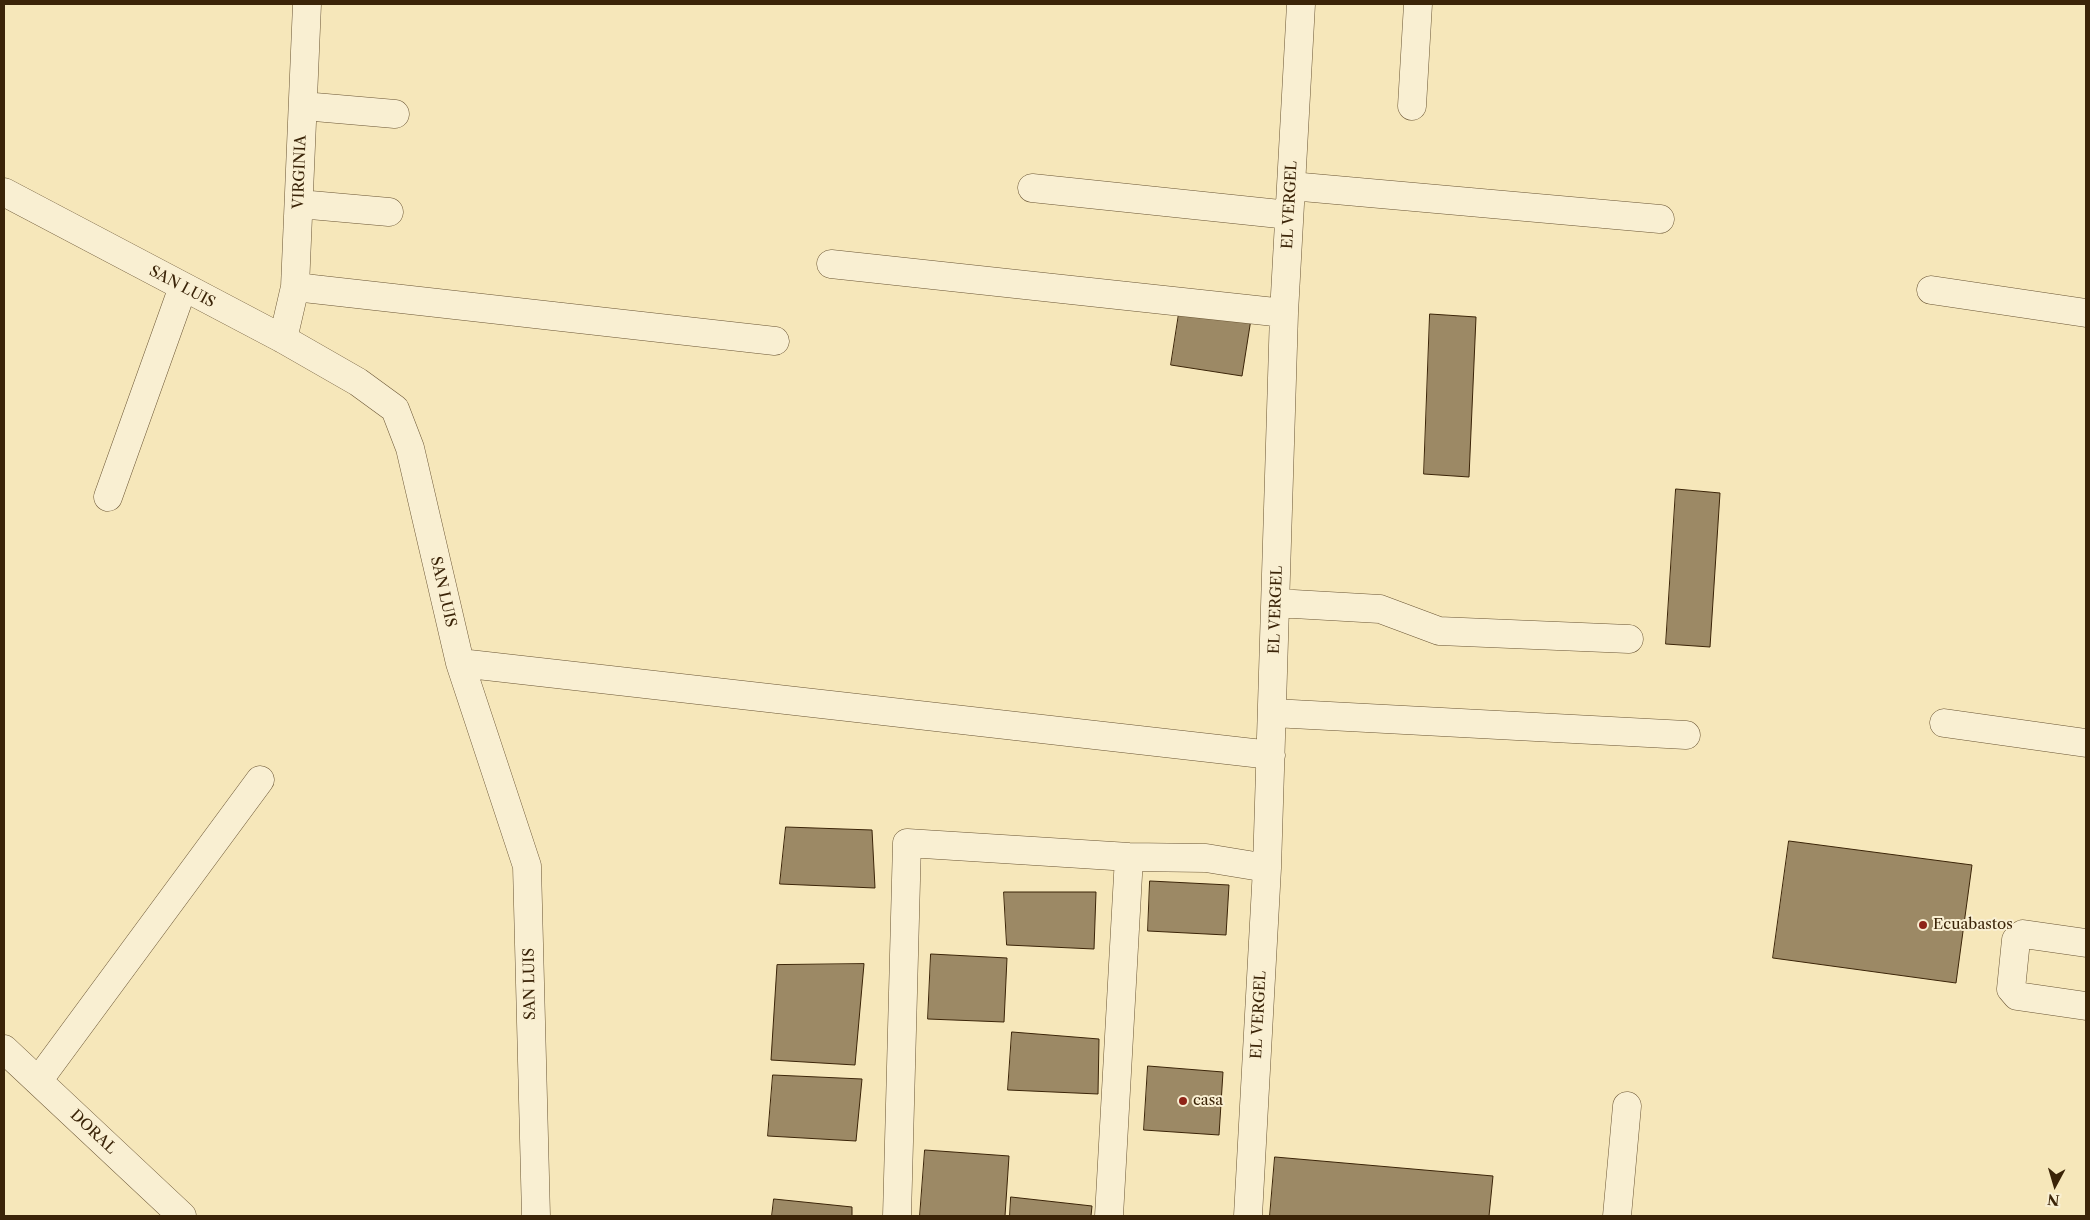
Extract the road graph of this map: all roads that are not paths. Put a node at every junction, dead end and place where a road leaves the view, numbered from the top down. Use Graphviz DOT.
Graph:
graph roads {
  1 [pos="307,4"];
  2 [pos="1301,4"];
  3 [pos="1418,4"];
  4 [pos="303,106"];
  5 [pos="1412,106"];
  6 [pos="395,114"];
  7 [pos="1291,186"];
  8 [pos="1032,188"];
  9 [pos="4,192"];
  10 [pos="299,204"];
  11 [pos="389,212"];
  12 [pos="1289,215"];
  13 [pos="1660,219"];
  14 [pos="831,264"];
  15 [pos="182,287"];
  16 [pos="295,287"];
  17 [pos="1931,290"];
  18 [pos="1284,313"];
  19 [pos="2086,313"];
  20 [pos="283,339"];
  21 [pos="775,341"];
  22 [pos="108,497"];
  23 [pos="1276,603"];
  24 [pos="1629,639"];
  25 [pos="460,663"];
  26 [pos="1273,713"];
  27 [pos="1944,723"];
  28 [pos="1686,735"];
  29 [pos="2086,743"];
  30 [pos="1271,755"];
  31 [pos="260,780"];
  32 [pos="1129,857"];
  33 [pos="1267,868"];
  34 [pos="2086,943"];
  35 [pos="2086,1006"];
  36 [pos="4,1049"];
  37 [pos="38,1081"];
  38 [pos="1627,1106"];
  39 [pos="182,1216"];
  40 [pos="536,1216"];
  41 [pos="897,1216"];
  42 [pos="1109,1216"];
  43 [pos="1248,1216"];
  44 [pos="1618,1216"];
  1 -- 4 [label="street, VIRGINIA"];
  2 -- 7 [label="street, EL VERGEL"];
  3 -- 5 [label="street"];
  4 -- 6 [label="street"];
  4 -- 10 [label="street, VIRGINIA"];
  7 -- 12 [label="street, EL VERGEL"];
  7 -- 13 [label="street"];
  8 -- 12 [label="street"];
  9 -- 15 [label="street, SAN LUIS"];
  10 -- 11 [label="street"];
  10 -- 16 [label="street, VIRGINIA"];
  12 -- 18 [label="street, EL VERGEL"];
  14 -- 18 [label="street"];
  15 -- 20 [label="street, SAN LUIS"];
  15 -- 22 [label="street"];
  16 -- 20 [label="street, VIRGINIA"];
  16 -- 21 [label="street"];
  17 -- 19 [label="street"];
  18 -- 23 [label="street, EL VERGEL"];
  20 -- 25 [label="street, SAN LUIS"];
  23 -- 24 [label="street"];
  23 -- 26 [label="street, EL VERGEL"];
  25 -- 30 [label="street"];
  25 -- 40 [label="street, SAN LUIS"];
  26 -- 28 [label="street"];
  26 -- 30 [label="street, EL VERGEL"];
  27 -- 29 [label="street"];
  30 -- 33 [label="street, EL VERGEL"];
  31 -- 37 [label="street"];
  32 -- 33 [label="street"];
  32 -- 41 [label="street"];
  32 -- 42 [label="street"];
  33 -- 43 [label="street, EL VERGEL"];
  34 -- 35 [label="street"];
  36 -- 37 [label="street, DORAL"];
  37 -- 39 [label="street, DORAL"];
  38 -- 44 [label="street"];
}
